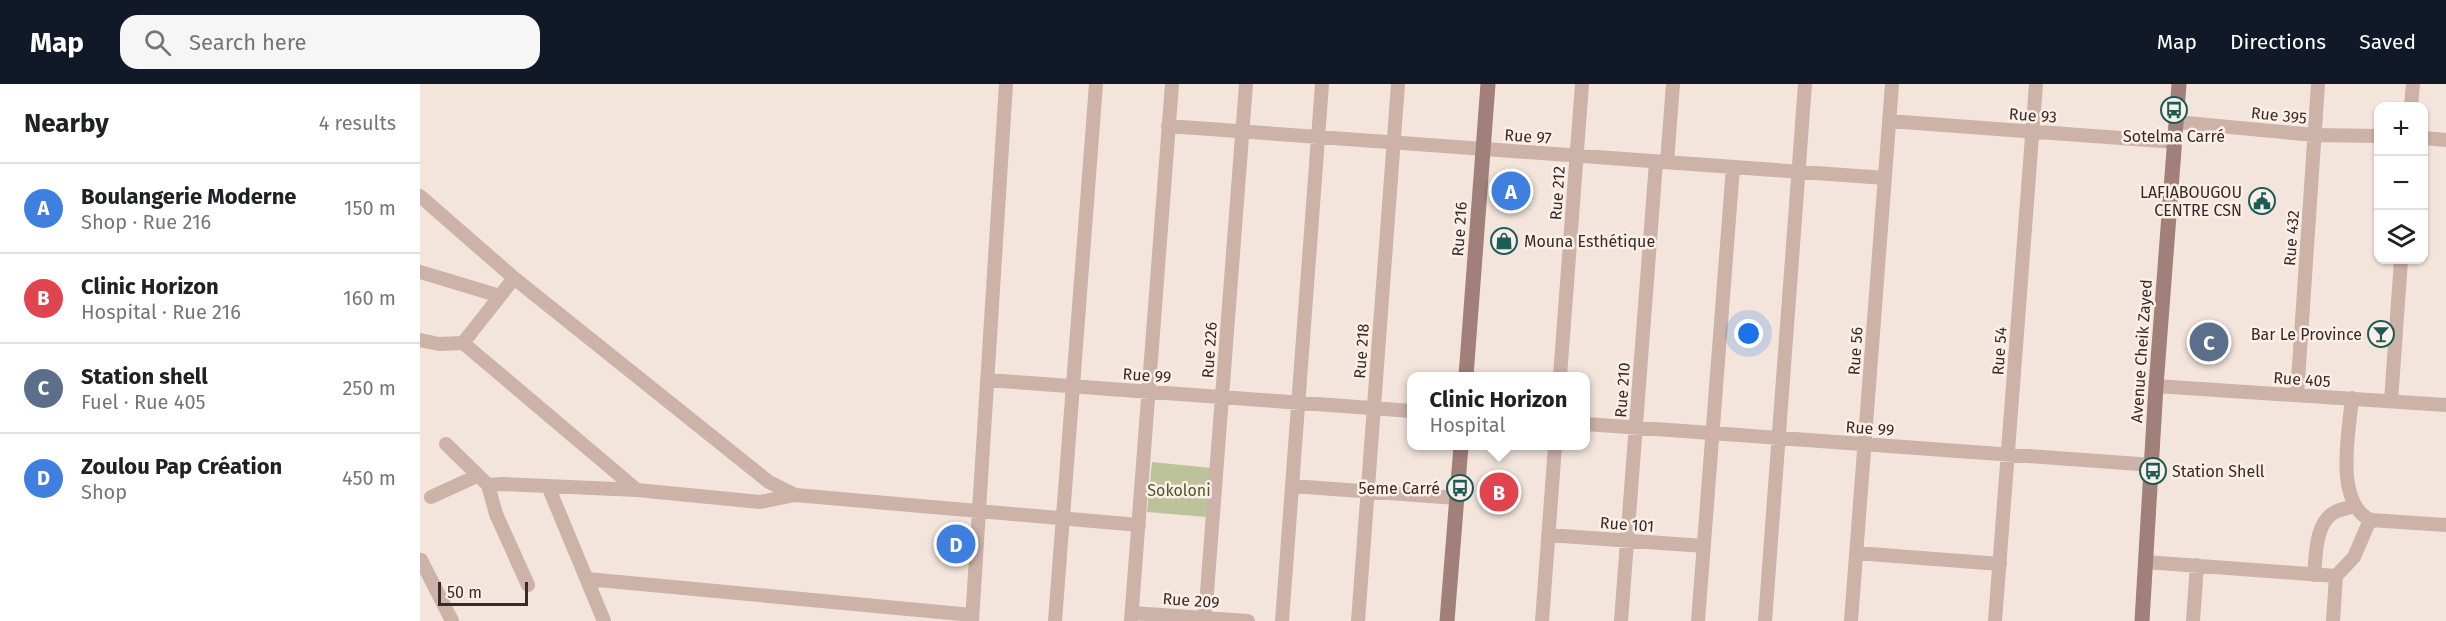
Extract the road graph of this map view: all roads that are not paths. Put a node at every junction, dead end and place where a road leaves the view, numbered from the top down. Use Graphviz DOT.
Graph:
graph roads {
  1 [pos="1006,84"];
  2 [pos="1096,84"];
  3 [pos="1172,84"];
  4 [pos="1246,84"];
  5 [pos="1322,84"];
  6 [pos="1398,84"];
  7 [pos="1488,84"];
  8 [pos="1582,84"];
  9 [pos="1673,84"];
  10 [pos="1805,84"];
  11 [pos="1892,84"];
  12 [pos="2036,84"];
  13 [pos="2179,84"];
  14 [pos="2318,84"];
  15 [pos="2413,84"];
  16 [pos="2411,102"];
  17 [pos="1889,121"];
  18 [pos="2176,122"];
  19 [pos="1168,126"];
  20 [pos="2032,131"];
  21 [pos="1242,132"];
  22 [pos="2314,135"];
  23 [pos="2374,136"];
  24 [pos="1318,137"];
  25 [pos="2428,138"];
  26 [pos="2446,140"];
  27 [pos="2175,142"];
  28 [pos="1394,143"];
  29 [pos="1483,149"];
  30 [pos="1577,156"];
  31 [pos="1662,162"];
  32 [pos="1733,167"];
  33 [pos="1799,172"];
  34 [pos="1885,178"];
  35 [pos="420,196"];
  36 [pos="2401,264"];
  37 [pos="420,272"];
  38 [pos="514,278"];
  39 [pos="500,296"];
  40 [pos="420,340"];
  41 [pos="463,343"];
  42 [pos="1466,372"];
  43 [pos="1560,372"];
  44 [pos="987,380"];
  45 [pos="2156,386"];
  46 [pos="1072,387"];
  47 [pos="1148,392"];
  48 [pos="2297,395"];
  49 [pos="1222,397"];
  50 [pos="2352,398"];
  51 [pos="2391,401"];
  52 [pos="1298,403"];
  53 [pos="2446,405"];
  54 [pos="1374,408"];
  55 [pos="1407,411"];
  56 [pos="1590,424"];
  57 [pos="1636,428"];
  58 [pos="1713,433"];
  59 [pos="1779,438"];
  60 [pos="446,444"];
  61 [pos="1865,444"];
  62 [pos="1461,450"];
  63 [pos="1555,450"];
  64 [pos="2008,454"];
  65 [pos="2152,465"];
  66 [pos="477,476"];
  67 [pos="488,485"];
  68 [pos="548,486"];
  69 [pos="1292,486"];
  70 [pos="637,490"];
  71 [pos="1367,492"];
  72 [pos="795,495"];
  73 [pos="431,497"];
  74 [pos="1456,498"];
  75 [pos="2354,506"];
  76 [pos="980,512"];
  77 [pos="1064,518"];
  78 [pos="2370,520"];
  79 [pos="1139,525"];
  80 [pos="2446,525"];
  81 [pos="1548,535"];
  82 [pos="1627,540"];
  83 [pos="1704,546"];
  84 [pos="1856,553"];
  85 [pos="421,560"];
  86 [pos="2146,562"];
  87 [pos="2000,564"];
  88 [pos="2197,566"];
  89 [pos="2314,574"];
  90 [pos="2336,576"];
  91 [pos="587,579"];
  92 [pos="528,585"];
  93 [pos="1131,617"];
  94 [pos="972,618"];
  95 [pos="1205,618"];
  96 [pos="452,621"];
  97 [pos="604,621"];
  98 [pos="1055,621"];
  99 [pos="1248,621"];
  100 [pos="1282,621"];
  101 [pos="1358,621"];
  102 [pos="1447,621"];
  103 [pos="1542,621"];
  104 [pos="1621,621"];
  105 [pos="1698,621"];
  106 [pos="1765,621"];
  107 [pos="1851,621"];
  108 [pos="1995,621"];
  109 [pos="2142,621"];
  110 [pos="2193,621"];
  111 [pos="2333,621"];
  1 -- 44 [label="street"];
  2 -- 46 [label="street"];
  3 -- 19 [label="street"];
  4 -- 21 [label="street, Rue 226"];
  5 -- 24 [label="street"];
  6 -- 28 [label="street, Rue 218"];
  7 -- 29 [label="main road, Rue 216"];
  8 -- 30 [label="street, Rue 212"];
  9 -- 31 [label="street, Rue 210"];
  10 -- 33 [label="street"];
  11 -- 17 [label="street, Rue 56"];
  12 -- 20 [label="street, Rue 54"];
  13 -- 18 [label="main road, Avenue Cheik Zayed"];
  14 -- 22 [label="street, Rue 432"];
  15 -- 16 [label="street"];
  17 -- 20 [label="street, Rue 93"];
  17 -- 34 [label="street, Rue 56"];
  18 -- 22 [label="street, Rue 395"];
  18 -- 27 [label="main road, Avenue Cheik Zayed"];
  19 -- 21 [label="street, Rue 97"];
  19 -- 47 [label="street"];
  20 -- 27 [label="street, Rue 93"];
  20 -- 64 [label="street, Rue 54"];
  21 -- 24 [label="street, Rue 97"];
  21 -- 49 [label="street, Rue 226"];
  22 -- 23 [label="street, Rue 395"];
  22 -- 48 [label="street, Rue 432"];
  24 -- 28 [label="street, Rue 97"];
  24 -- 52 [label="street"];
  25 -- 26 [label="street"];
  27 -- 45 [label="main road, Avenue Cheik Zayed"];
  28 -- 29 [label="street, Rue 97"];
  28 -- 54 [label="street, Rue 218"];
  29 -- 30 [label="street, Rue 97"];
  29 -- 42 [label="main road, Rue 216"];
  30 -- 31 [label="street, Rue 97"];
  30 -- 43 [label="street, Rue 212"];
  31 -- 32 [label="street, Rue 97"];
  31 -- 57 [label="street, Rue 210"];
  32 -- 33 [label="street, Rue 97"];
  32 -- 58 [label="street"];
  33 -- 34 [label="street, Rue 97"];
  33 -- 59 [label="street"];
  34 -- 61 [label="street, Rue 56"];
  35 -- 38 [label="street"];
  36 -- 51 [label="street"];
  37 -- 39 [label="street"];
  38 -- 39 [label="street"];
  38 -- 72 [label="street"];
  39 -- 41 [label="street"];
  40 -- 41 [label="street"];
  41 -- 70 [label="street"];
  44 -- 46 [label="street, Rue 99"];
  44 -- 76 [label="street"];
  45 -- 48 [label="street, Rue 405"];
  45 -- 65 [label="main road, Avenue Cheik Zayed"];
  46 -- 47 [label="street, Rue 99"];
  46 -- 77 [label="street"];
  47 -- 49 [label="street, Rue 99"];
  47 -- 79 [label="street"];
  48 -- 50 [label="street, Rue 405"];
  49 -- 52 [label="street, Rue 99"];
  49 -- 95 [label="street, Rue 226"];
  50 -- 51 [label="street, Rue 405"];
  50 -- 75 [label="street"];
  51 -- 53 [label="street, Rue 405"];
  52 -- 54 [label="street, Rue 99"];
  52 -- 69 [label="street"];
  54 -- 55 [label="street, Rue 99"];
  54 -- 71 [label="street, Rue 218"];
  56 -- 57 [label="street, Rue 99"];
  57 -- 58 [label="street, Rue 99"];
  57 -- 82 [label="street, Rue 210"];
  58 -- 59 [label="street, Rue 99"];
  58 -- 83 [label="street"];
  59 -- 61 [label="street, Rue 99"];
  59 -- 106 [label="street"];
  60 -- 66 [label="street"];
  61 -- 64 [label="street, Rue 99"];
  61 -- 84 [label="street, Rue 56"];
  62 -- 74 [label="main road"];
  63 -- 81 [label="street"];
  64 -- 65 [label="street, Rue 99"];
  64 -- 87 [label="street, Rue 54"];
  65 -- 86 [label="main road, Avenue Cheik Zayed"];
  66 -- 67 [label="street"];
  66 -- 73 [label="street"];
  67 -- 68 [label="street"];
  67 -- 92 [label="street"];
  68 -- 70 [label="street"];
  68 -- 91 [label="street"];
  69 -- 71 [label="street"];
  69 -- 100 [label="street"];
  70 -- 72 [label="street"];
  71 -- 74 [label="street"];
  71 -- 101 [label="street, Rue 218"];
  72 -- 76 [label="street"];
  74 -- 102 [label="main road"];
  75 -- 78 [label="street"];
  75 -- 89 [label="street"];
  76 -- 77 [label="street"];
  76 -- 94 [label="street"];
  77 -- 79 [label="street"];
  77 -- 98 [label="street"];
  78 -- 80 [label="street"];
  78 -- 90 [label="street"];
  79 -- 93 [label="street"];
  81 -- 82 [label="street, Rue 101"];
  81 -- 103 [label="street"];
  82 -- 83 [label="street, Rue 101"];
  82 -- 104 [label="street, Rue 210"];
  83 -- 105 [label="street"];
  84 -- 87 [label="street"];
  84 -- 107 [label="street, Rue 56"];
  85 -- 96 [label="street"];
  86 -- 88 [label="street"];
  86 -- 109 [label="main road, Avenue Cheik Zayed"];
  87 -- 108 [label="street, Rue 54"];
  88 -- 89 [label="street"];
  88 -- 110 [label="street"];
  89 -- 90 [label="street"];
  90 -- 111 [label="street"];
  91 -- 94 [label="street"];
  91 -- 97 [label="street"];
  93 -- 95 [label="street, Rue 209"];
  95 -- 99 [label="street, Rue 209"];
}
